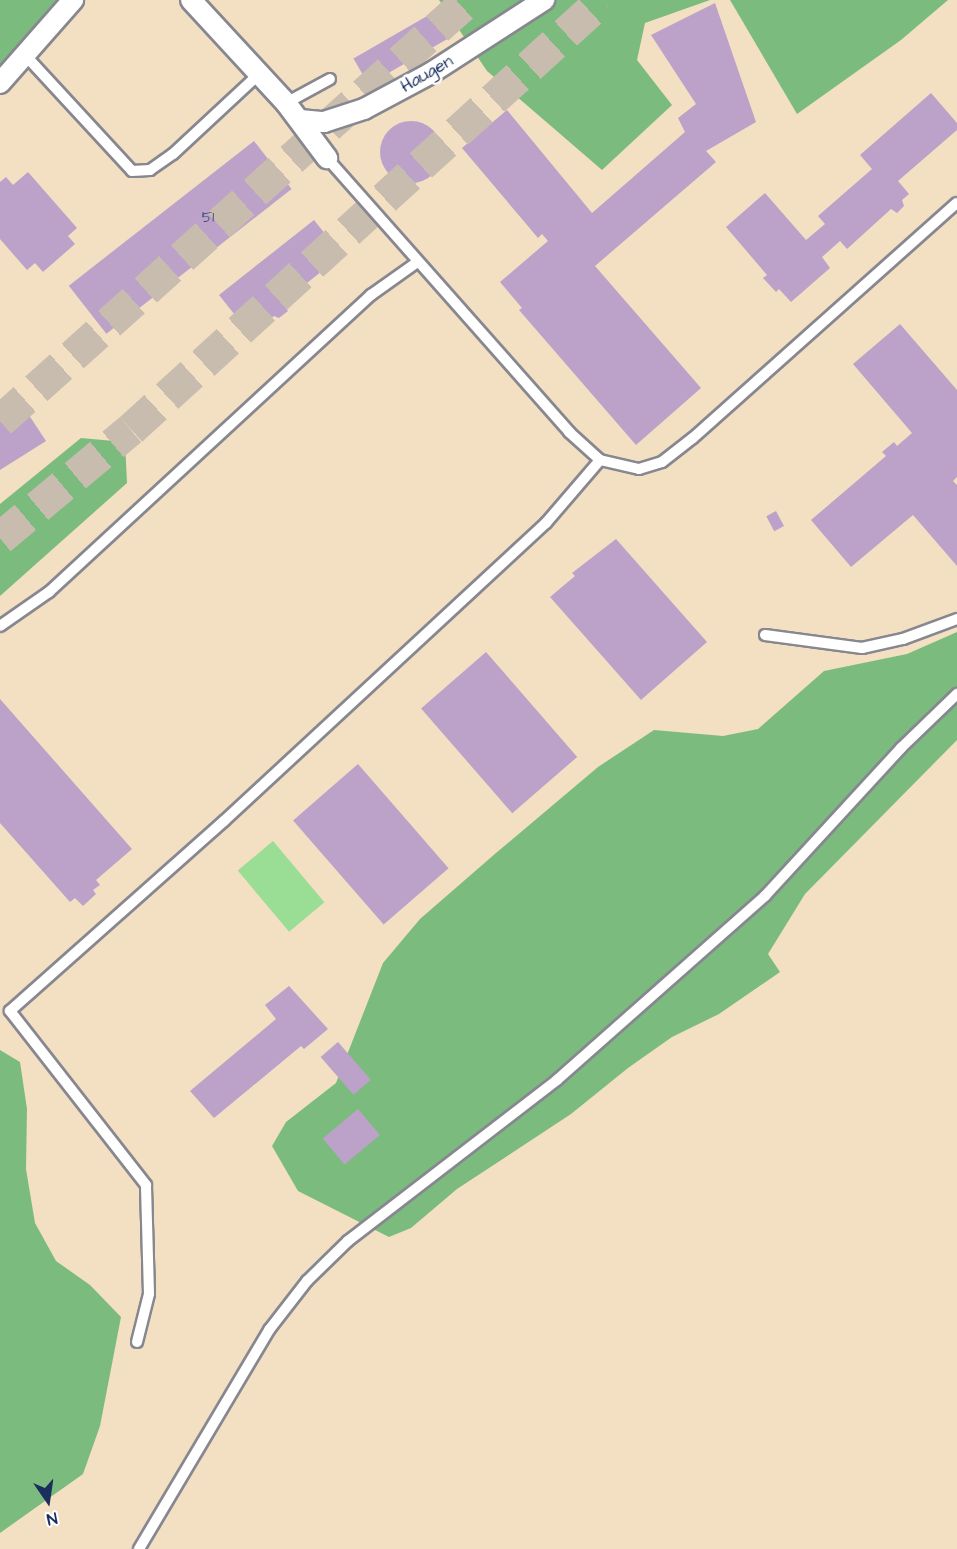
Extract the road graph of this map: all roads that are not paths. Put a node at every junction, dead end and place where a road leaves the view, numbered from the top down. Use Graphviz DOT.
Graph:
graph roads {
  1 [pos="73,0"];
  2 [pos="191,0"];
  3 [pos="544,0"];
  4 [pos="26,56"];
  5 [pos="258,75"];
  6 [pos="330,79"];
  7 [pos="0,83"];
  8 [pos="286,103"];
  9 [pos="300,120"];
  10 [pos="327,158"];
  11 [pos="957,203"];
  12 [pos="416,263"];
  13 [pos="600,460"];
  14 [pos="957,619"];
  15 [pos="0,626"];
  16 [pos="765,635"];
  17 [pos="957,694"];
  18 [pos="137,1342"];
  19 [pos="139,1549"];
  1 -- 4 [label="street"];
  2 -- 5 [label="street"];
  3 -- 9 [label="street, Haugen"];
  4 -- 5 [label="lane"];
  4 -- 7 [label="street"];
  5 -- 8 [label="street"];
  6 -- 8 [label="lane"];
  8 -- 9 [label="street"];
  9 -- 10 [label="street"];
  10 -- 12 [label="lane"];
  11 -- 13 [label="lane"];
  12 -- 13 [label="lane"];
  12 -- 15 [label="lane"];
  13 -- 18 [label="lane"];
  14 -- 16 [label="lane"];
  17 -- 19 [label="lane"];
}
